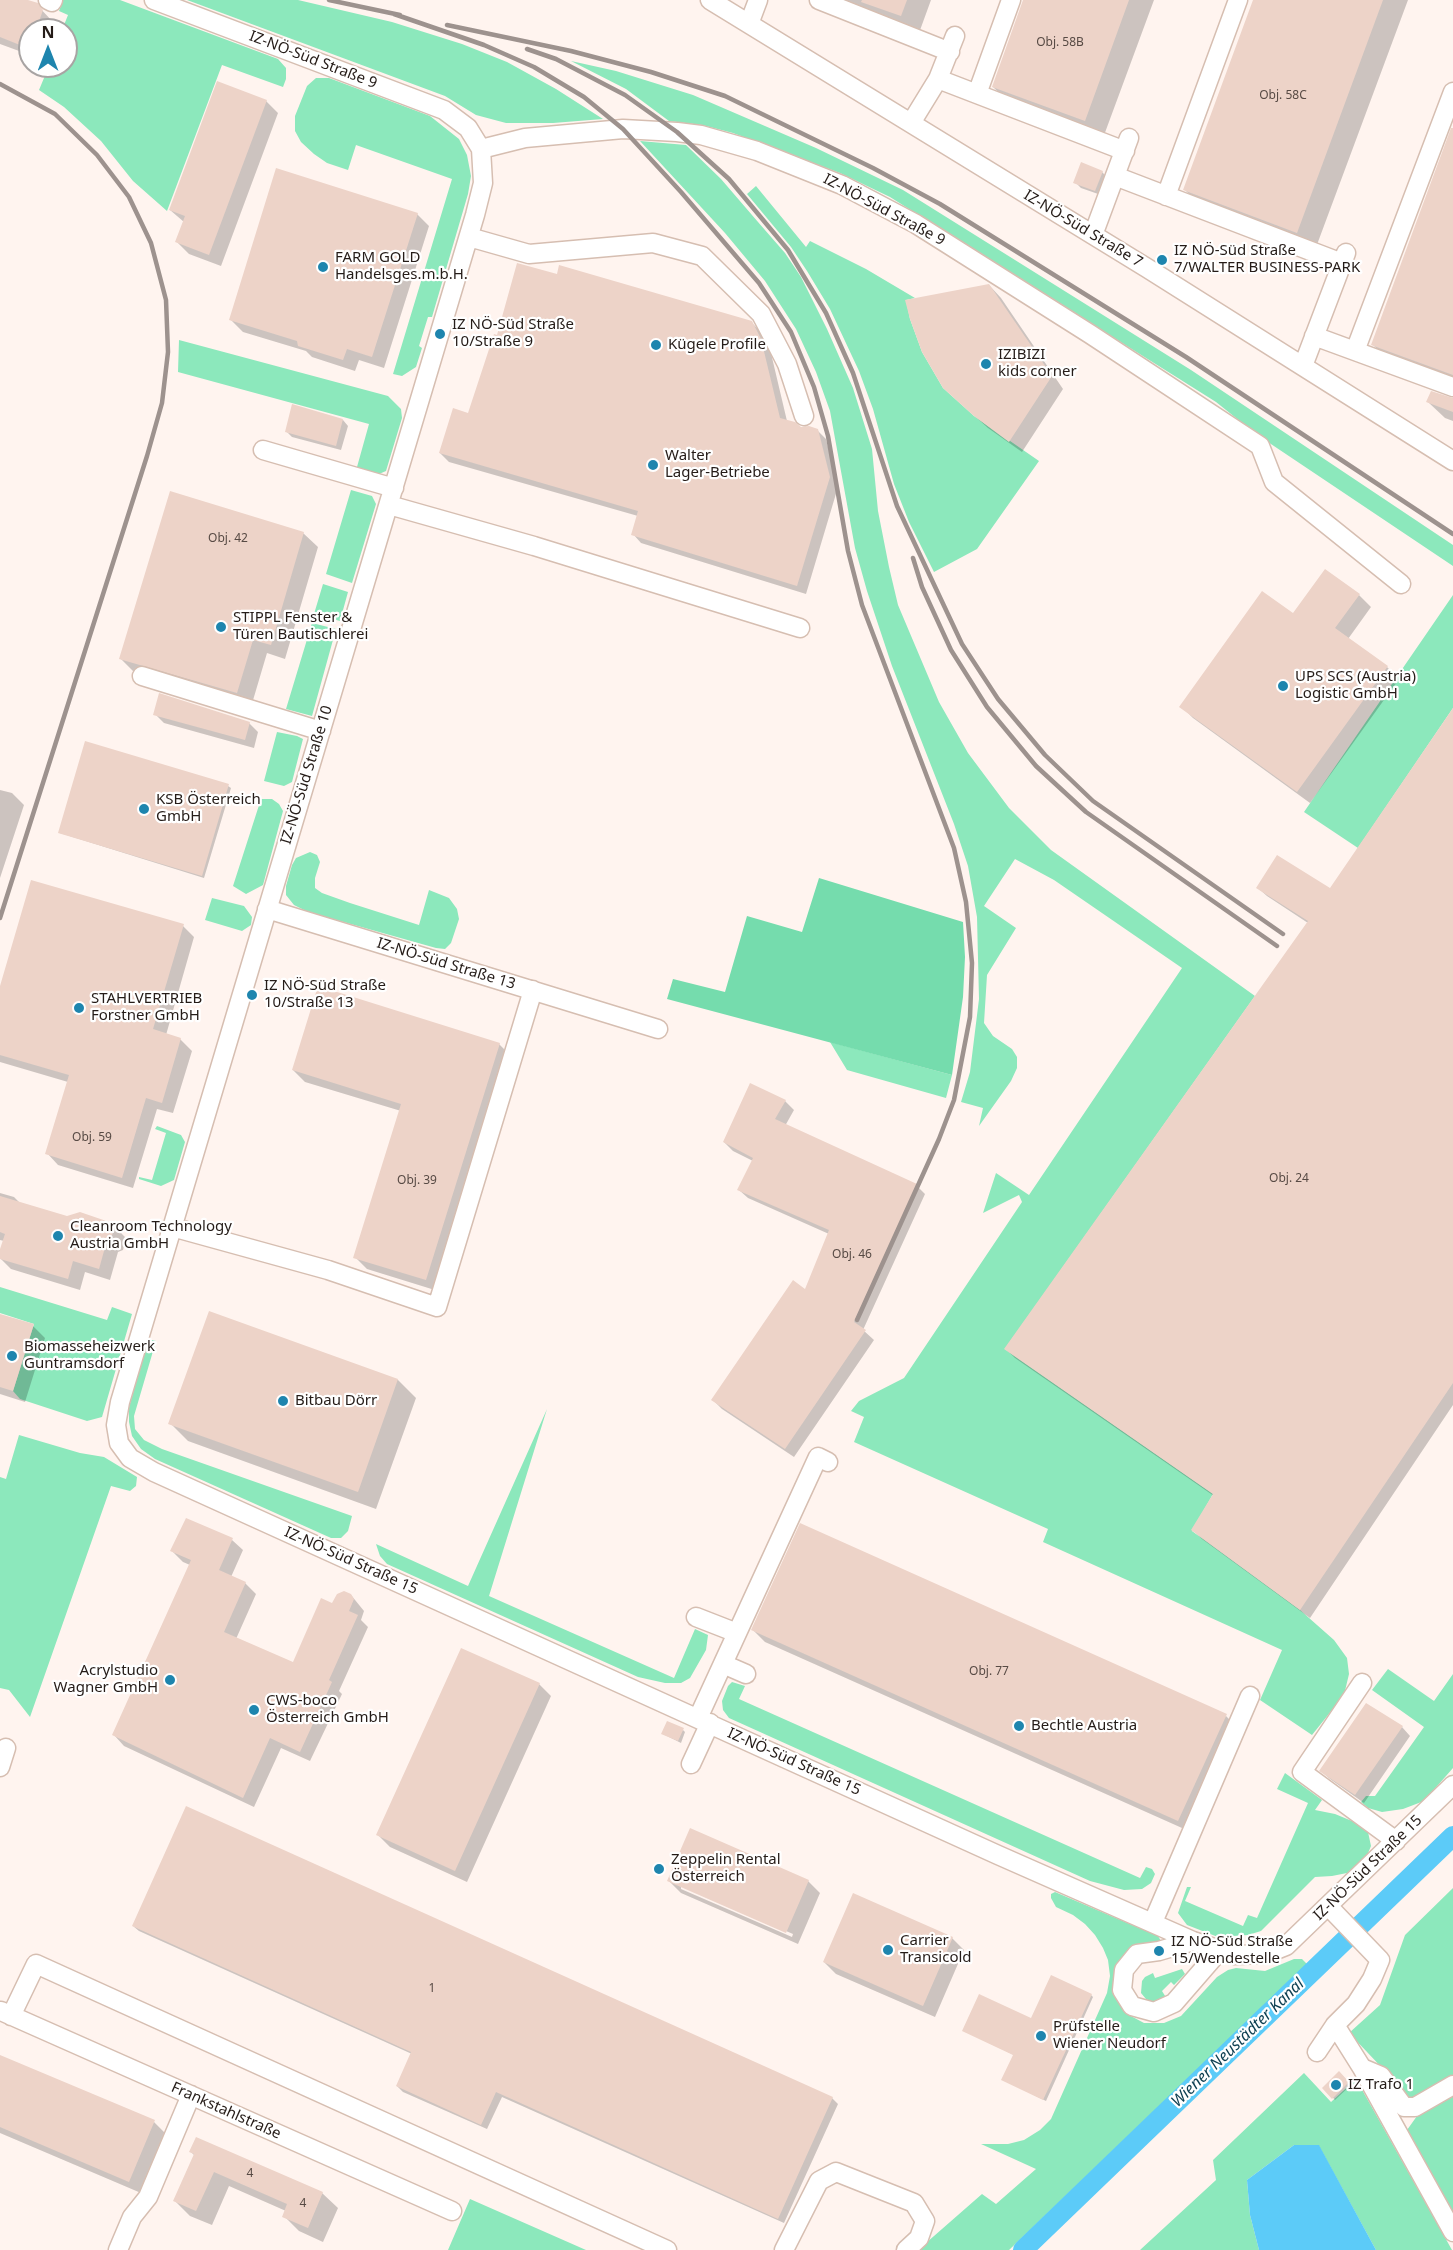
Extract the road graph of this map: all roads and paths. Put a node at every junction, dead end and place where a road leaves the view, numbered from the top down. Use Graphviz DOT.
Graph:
graph roads {
  1 [pos="48,0"];
  2 [pos="53,0"];
  3 [pos="154,0"];
  4 [pos="710,0"];
  5 [pos="758,0"];
  6 [pos="819,0"];
  7 [pos="1011,0"];
  8 [pos="1238,0"];
  9 [pos="749,24"];
  10 [pos="938,79"];
  11 [pos="1453,92"];
  12 [pos="976,94"];
  13 [pos="911,123"];
  14 [pos="468,128"];
  15 [pos="481,149"];
  16 [pos="1115,176"];
  17 [pos="1166,195"];
  18 [pos="1093,235"];
  19 [pos="469,237"];
  20 [pos="1314,336"];
  21 [pos="1355,351"];
  22 [pos="1303,366"];
  23 [pos="1453,387"];
  24 [pos="804,416"];
  25 [pos="263,450"];
  26 [pos="1453,461"];
  27 [pos="391,496"];
  28 [pos="1401,584"];
  29 [pos="800,628"];
  30 [pos="142,676"];
  31 [pos="321,731"];
  32 [pos="267,909"];
  33 [pos="533,990"];
  34 [pos="658,1029"];
  35 [pos="172,1227"];
  36 [pos="116,1425"];
  37 [pos="828,1462"];
  38 [pos="696,1617"];
  39 [pos="736,1633"];
  40 [pos="723,1664"];
  41 [pos="746,1674"];
  42 [pos="1362,1683"];
  43 [pos="1250,1695"];
  44 [pos="704,1720"];
  45 [pos="6,1748"];
  46 [pos="691,1764"];
  47 [pos="0,1767"];
  48 [pos="1453,1785"];
  49 [pos="1396,1840"];
  50 [pos="1329,1907"];
  51 [pos="1153,1922"];
  52 [pos="1193,1941"];
  53 [pos="1220,1950"];
  54 [pos="6,2013"];
  55 [pos="1335,2025"];
  56 [pos="1317,2052"];
  57 [pos="1362,2068"];
  58 [pos="1453,2085"];
  59 [pos="191,2096"];
  60 [pos="452,2211"];
  61 [pos="1453,2232"];
  62 [pos="118,2250"];
  63 [pos="667,2250"];
  64 [pos="784,2250"];
  65 [pos="906,2250"];
  1 -- 2 [label="street"];
  3 -- 14 [label="street, IZ-NÖ-Süd Straße 9"];
  4 -- 9 [label="street, IZ-NÖ-Süd Straße 7"];
  5 -- 9 [label="street"];
  6 -- 10 [label="street"];
  7 -- 12 [label="street"];
  8 -- 17 [label="street"];
  9 -- 13 [label="street, IZ-NÖ-Süd Straße 7"];
  10 -- 12 [label="street"];
  10 -- 13 [label="street"];
  11 -- 21 [label="street"];
  12 -- 16 [label="street"];
  13 -- 18 [label="street, IZ-NÖ-Süd Straße 7"];
  14 -- 15 [label="street, IZ-NÖ-Süd Straße 10"];
  15 -- 19 [label="street, IZ-NÖ-Süd Straße 10"];
  15 -- 28 [label="street, IZ-NÖ-Süd Straße 9"];
  16 -- 17 [label="street"];
  16 -- 18 [label="street"];
  17 -- 20 [label="street"];
  18 -- 22 [label="street, IZ-NÖ-Süd Straße 7"];
  19 -- 24 [label="street"];
  19 -- 27 [label="street, IZ-NÖ-Süd Straße 10"];
  20 -- 21 [label="street"];
  20 -- 22 [label="street"];
  21 -- 23 [label="street"];
  22 -- 26 [label="street, IZ-NÖ-Süd Straße 7"];
  25 -- 27 [label="street"];
  27 -- 29 [label="street"];
  27 -- 31 [label="street, IZ-NÖ-Süd Straße 10"];
  30 -- 31 [label="street"];
  31 -- 32 [label="street, IZ-NÖ-Süd Straße 10"];
  32 -- 33 [label="street, IZ-NÖ-Süd Straße 13"];
  32 -- 35 [label="street, IZ-NÖ-Süd Straße 10"];
  33 -- 34 [label="street, IZ-NÖ-Süd Straße 13"];
  33 -- 35 [label="street"];
  35 -- 36 [label="street, IZ-NÖ-Süd Straße 10"];
  36 -- 44 [label="street, IZ-NÖ-Süd Straße 15"];
  37 -- 39 [label="street"];
  38 -- 39 [label="street"];
  39 -- 40 [label="street"];
  40 -- 41 [label="street"];
  40 -- 44 [label="street"];
  42 -- 49 [label="street"];
  43 -- 51 [label="street"];
  44 -- 46 [label="street"];
  44 -- 51 [label="street, IZ-NÖ-Süd Straße 15"];
  45 -- 47 [label="street"];
  48 -- 49 [label="street, IZ-NÖ-Süd Straße 15"];
  49 -- 50 [label="street, IZ-NÖ-Süd Straße 15"];
  50 -- 53 [label="street, IZ-NÖ-Süd Straße 15"];
  50 -- 55 [label="street"];
  51 -- 52 [label="street, IZ-NÖ-Süd Straße 15"];
  52 -- 53 [label="street, IZ-NÖ-Süd Straße 15"];
  52 -- 53 [label="street"];
  54 -- 59 [label="street, Frankstahlstraße"];
  54 -- 63 [label="street"];
  55 -- 56 [label="street"];
  55 -- 57 [label="street"];
  57 -- 58 [label="street"];
  57 -- 61 [label="street"];
  59 -- 60 [label="street, Frankstahlstraße"];
  59 -- 62 [label="street"];
  64 -- 65 [label="street"];
}
